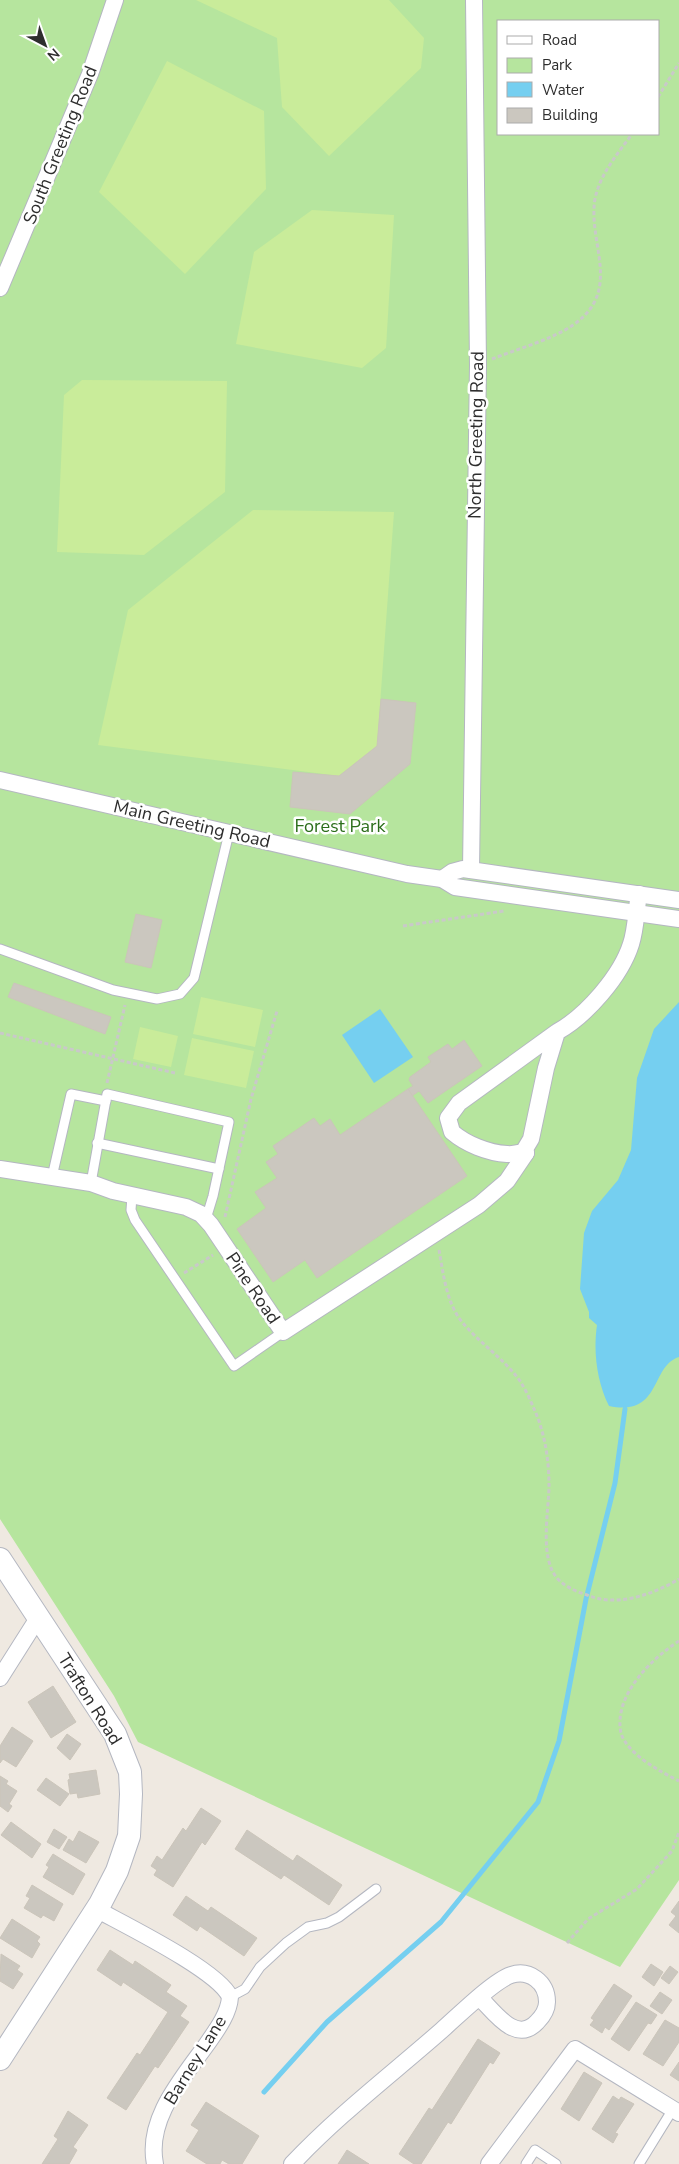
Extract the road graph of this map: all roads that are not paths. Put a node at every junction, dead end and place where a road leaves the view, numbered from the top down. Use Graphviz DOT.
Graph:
graph roads {
  1 [pos="115,0"];
  2 [pos="474,0"];
  3 [pos="0,288"];
  4 [pos="0,780"];
  5 [pos="229,833"];
  6 [pos="471,870"];
  7 [pos="442,879"];
  8 [pos="639,894"];
  9 [pos="679,900"];
  10 [pos="636,912"];
  11 [pos="679,919"];
  12 [pos="0,949"];
  13 [pos="557,1032"];
  14 [pos="106,1098"];
  15 [pos="97,1143"];
  16 [pos="526,1153"];
  17 [pos="0,1169"];
  18 [pos="219,1169"];
  19 [pos="52,1177"];
  20 [pos="91,1183"];
  21 [pos="132,1196"];
  22 [pos="206,1219"];
  23 [pos="283,1332"];
  24 [pos="0,1559"];
  25 [pos="38,1618"];
  26 [pos="0,1678"];
  27 [pos="376,1889"];
  28 [pos="96,1909"];
  29 [pos="230,1997"];
  30 [pos="480,1998"];
  31 [pos="0,2059"];
  32 [pos="676,2111"];
  33 [pos="155,2164"];
  34 [pos="292,2164"];
  35 [pos="489,2164"];
  36 [pos="526,2164"];
  37 [pos="556,2164"];
  38 [pos="639,2164"];
  1 -- 3 [label="street, South Greeting Road"];
  2 -- 6 [label="street, North Greeting Road"];
  4 -- 5 [label="street, Main Greeting Road"];
  5 -- 7 [label="street, Main Greeting Road"];
  5 -- 12 [label="lane"];
  6 -- 7 [label="street, Main Greeting Road"];
  6 -- 8 [label="street, Main Greeting Road"];
  7 -- 10 [label="street, Main Greeting Road"];
  8 -- 9 [label="street, Main Greeting Road"];
  8 -- 10 [label="street"];
  10 -- 11 [label="street, Main Greeting Road"];
  10 -- 13 [label="street"];
  13 -- 16 [label="street, Pine Road"];
  13 -- 16 [label="street"];
  14 -- 15 [label="lane"];
  14 -- 18 [label="lane"];
  14 -- 19 [label="lane"];
  15 -- 18 [label="lane"];
  15 -- 20 [label="lane"];
  16 -- 23 [label="street, Pine Road"];
  17 -- 19 [label="street, Pine Road"];
  18 -- 22 [label="lane"];
  19 -- 20 [label="street, Pine Road"];
  20 -- 21 [label="street, Pine Road"];
  21 -- 22 [label="street, Pine Road"];
  21 -- 23 [label="lane"];
  22 -- 23 [label="street, Pine Road"];
  24 -- 25 [label="street, Trafton Road"];
  25 -- 26 [label="street"];
  25 -- 28 [label="street, Trafton Road"];
  27 -- 29 [label="lane"];
  28 -- 29 [label="street, Barney Lane"];
  28 -- 31 [label="street, Trafton Road"];
  29 -- 33 [label="street, Barney Lane"];
  30 -- 34 [label="street"];
  32 -- 35 [label="street"];
  32 -- 38 [label="lane"];
  36 -- 37 [label="lane"];
}
